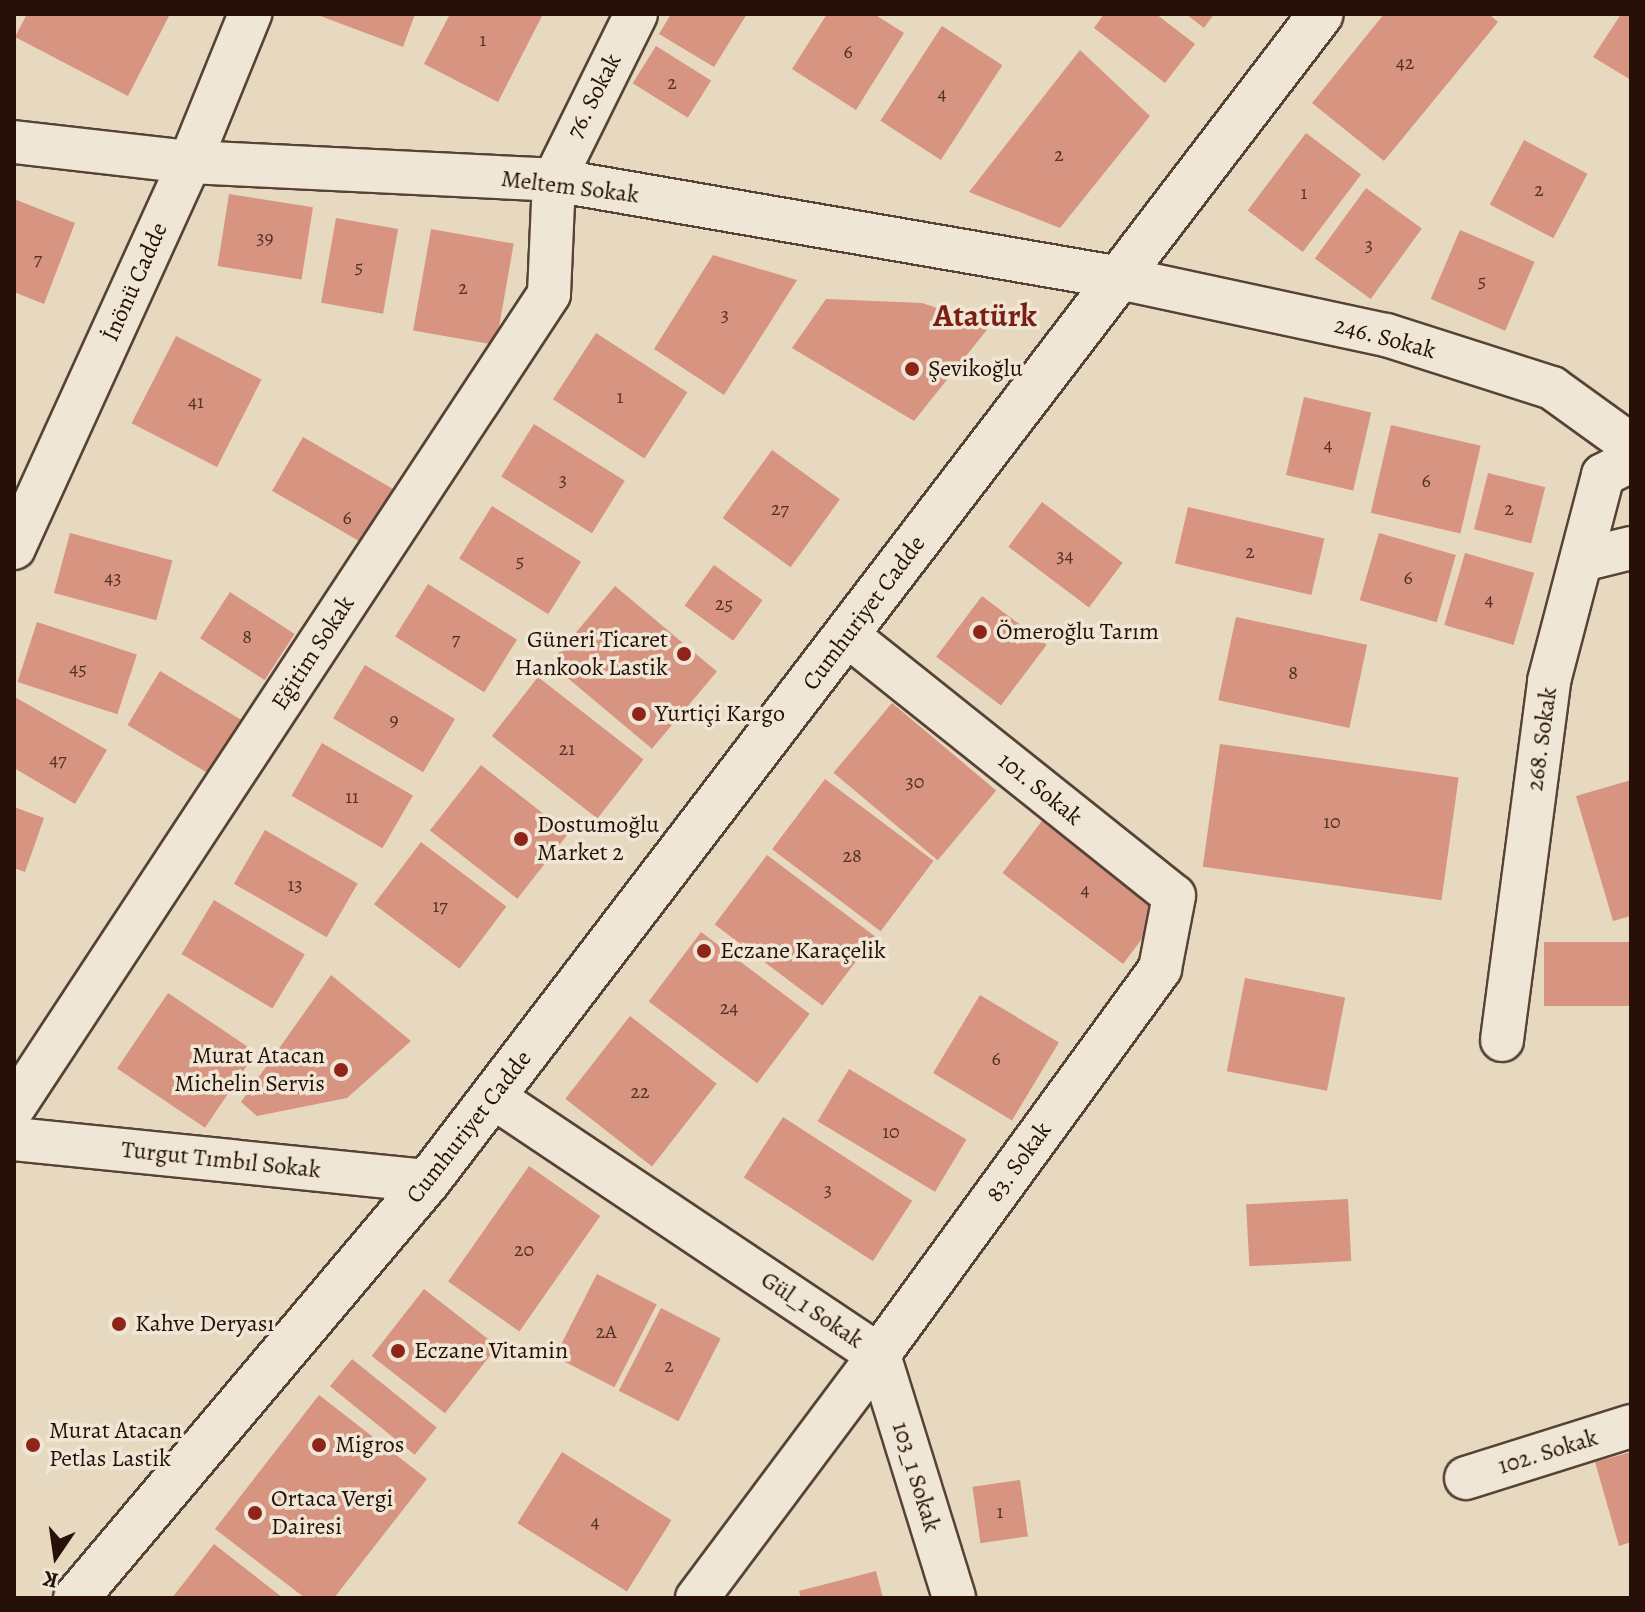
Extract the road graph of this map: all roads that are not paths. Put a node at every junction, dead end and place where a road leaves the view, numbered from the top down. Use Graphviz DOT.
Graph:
graph roads {
  1 [pos="250,14"];
  2 [pos="636,14"];
  3 [pos="1321,14"];
  4 [pos="14,142"];
  5 [pos="190,162"];
  6 [pos="554,180"];
  7 [pos="1120,278"];
  8 [pos="1631,445"];
  9 [pos="1631,461"];
  10 [pos="14,548"];
  11 [pos="1631,548"];
  12 [pos="1582,560"];
  13 [pos="847,635"];
  14 [pos="1160,969"];
  15 [pos="1502,1040"];
  16 [pos="493,1097"];
  17 [pos="14,1107"];
  18 [pos="14,1139"];
  19 [pos="428,1181"];
  20 [pos="879,1355"];
  21 [pos="1631,1426"];
  22 [pos="1466,1478"];
  23 [pos="157,1505"];
  24 [pos="43,1598"];
  25 [pos="76,1598"];
  26 [pos="109,1598"];
  27 [pos="697,1598"];
  28 [pos="954,1598"];
  1 -- 5 [label="street, İnönü Cadde"];
  2 -- 6 [label="street, 76. Sokak"];
  3 -- 7 [label="street, Cumhuriyet Cadde"];
  4 -- 5 [label="street, Meltem Sokak"];
  5 -- 6 [label="street, Meltem Sokak"];
  5 -- 10 [label="street, İnönü Cadde"];
  6 -- 7 [label="street, Meltem Sokak"];
  6 -- 17 [label="street, Eğitim Sokak"];
  7 -- 8 [label="street, 246. Sokak"];
  7 -- 13 [label="street, Cumhuriyet Cadde"];
  9 -- 12 [label="street, 268. Sokak"];
  11 -- 12 [label="street"];
  12 -- 15 [label="street, 268. Sokak"];
  13 -- 14 [label="street, 101. Sokak"];
  13 -- 16 [label="street, Cumhuriyet Cadde"];
  14 -- 20 [label="street, 83. Sokak"];
  16 -- 19 [label="street, Cumhuriyet Cadde"];
  16 -- 20 [label="street, Gül_1 Sokak"];
  18 -- 19 [label="street, Turgut Tımbıl Sokak"];
  19 -- 23 [label="street, Cumhuriyet Cadde"];
  20 -- 27 [label="street, Gül_1 Sokak"];
  20 -- 28 [label="street, 103_1 Sokak"];
  21 -- 22 [label="street, 102. Sokak"];
  23 -- 24 [label="street"];
  23 -- 25 [label="street"];
  23 -- 26 [label="street"];
}
